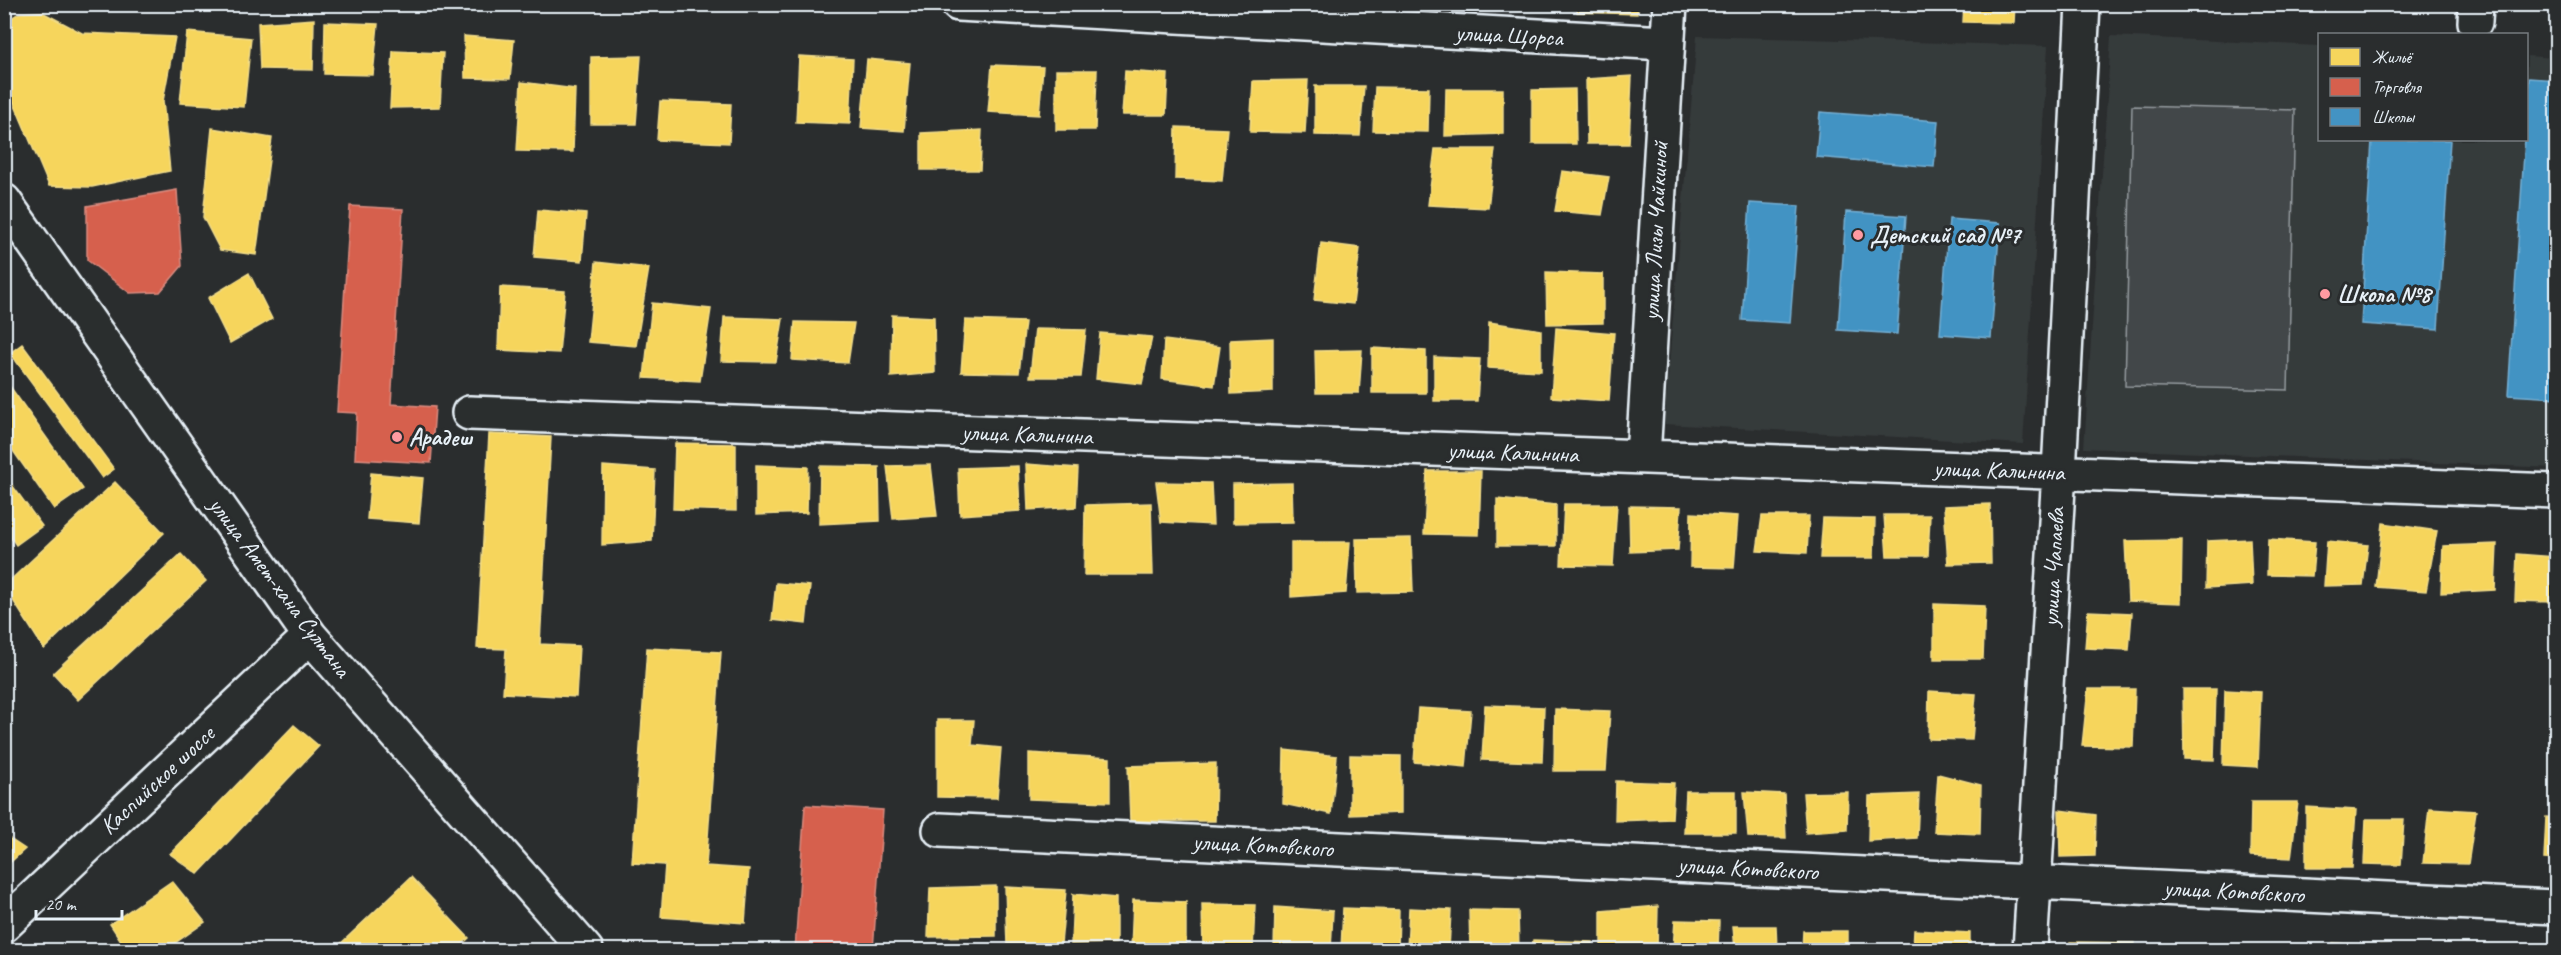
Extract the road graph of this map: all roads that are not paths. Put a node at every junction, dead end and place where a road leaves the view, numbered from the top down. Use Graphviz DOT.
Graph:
graph roads {
  1 [pos="958,4"];
  2 [pos="1670,4"];
  3 [pos="2083,4"];
  4 [pos="1346,16"];
  5 [pos="1665,43"];
  6 [pos="6,204"];
  7 [pos="470,413"];
  8 [pos="1643,457"];
  9 [pos="2059,472"];
  10 [pos="2556,491"];
  11 [pos="310,636"];
  12 [pos="940,830"];
  13 [pos="2035,882"];
  14 [pos="2556,906"];
  15 [pos="4,925"];
  16 [pos="586,951"];
  17 [pos="2030,951"];
  1 -- 4 [label="street, улица Щорса"];
  2 -- 5 [label="street, улица Лизы Чайкиной"];
  3 -- 9 [label="street, улица Чапаева"];
  4 -- 5 [label="street, улица Щорса"];
  5 -- 8 [label="street, улица Лизы Чайкиной"];
  6 -- 11 [label="street, улица Амет-хана Султана"];
  7 -- 8 [label="street, улица Калинина"];
  8 -- 9 [label="street, улица Калинина"];
  9 -- 10 [label="street, улица Калинина"];
  9 -- 13 [label="street, улица Чапаева"];
  11 -- 15 [label="street, Каспийское шоссе"];
  11 -- 16 [label="street, улица Амет-хана Султана"];
  12 -- 13 [label="street, улица Котовского"];
  13 -- 14 [label="street, улица Котовского"];
  13 -- 17 [label="street, улица Чапаева"];
}
